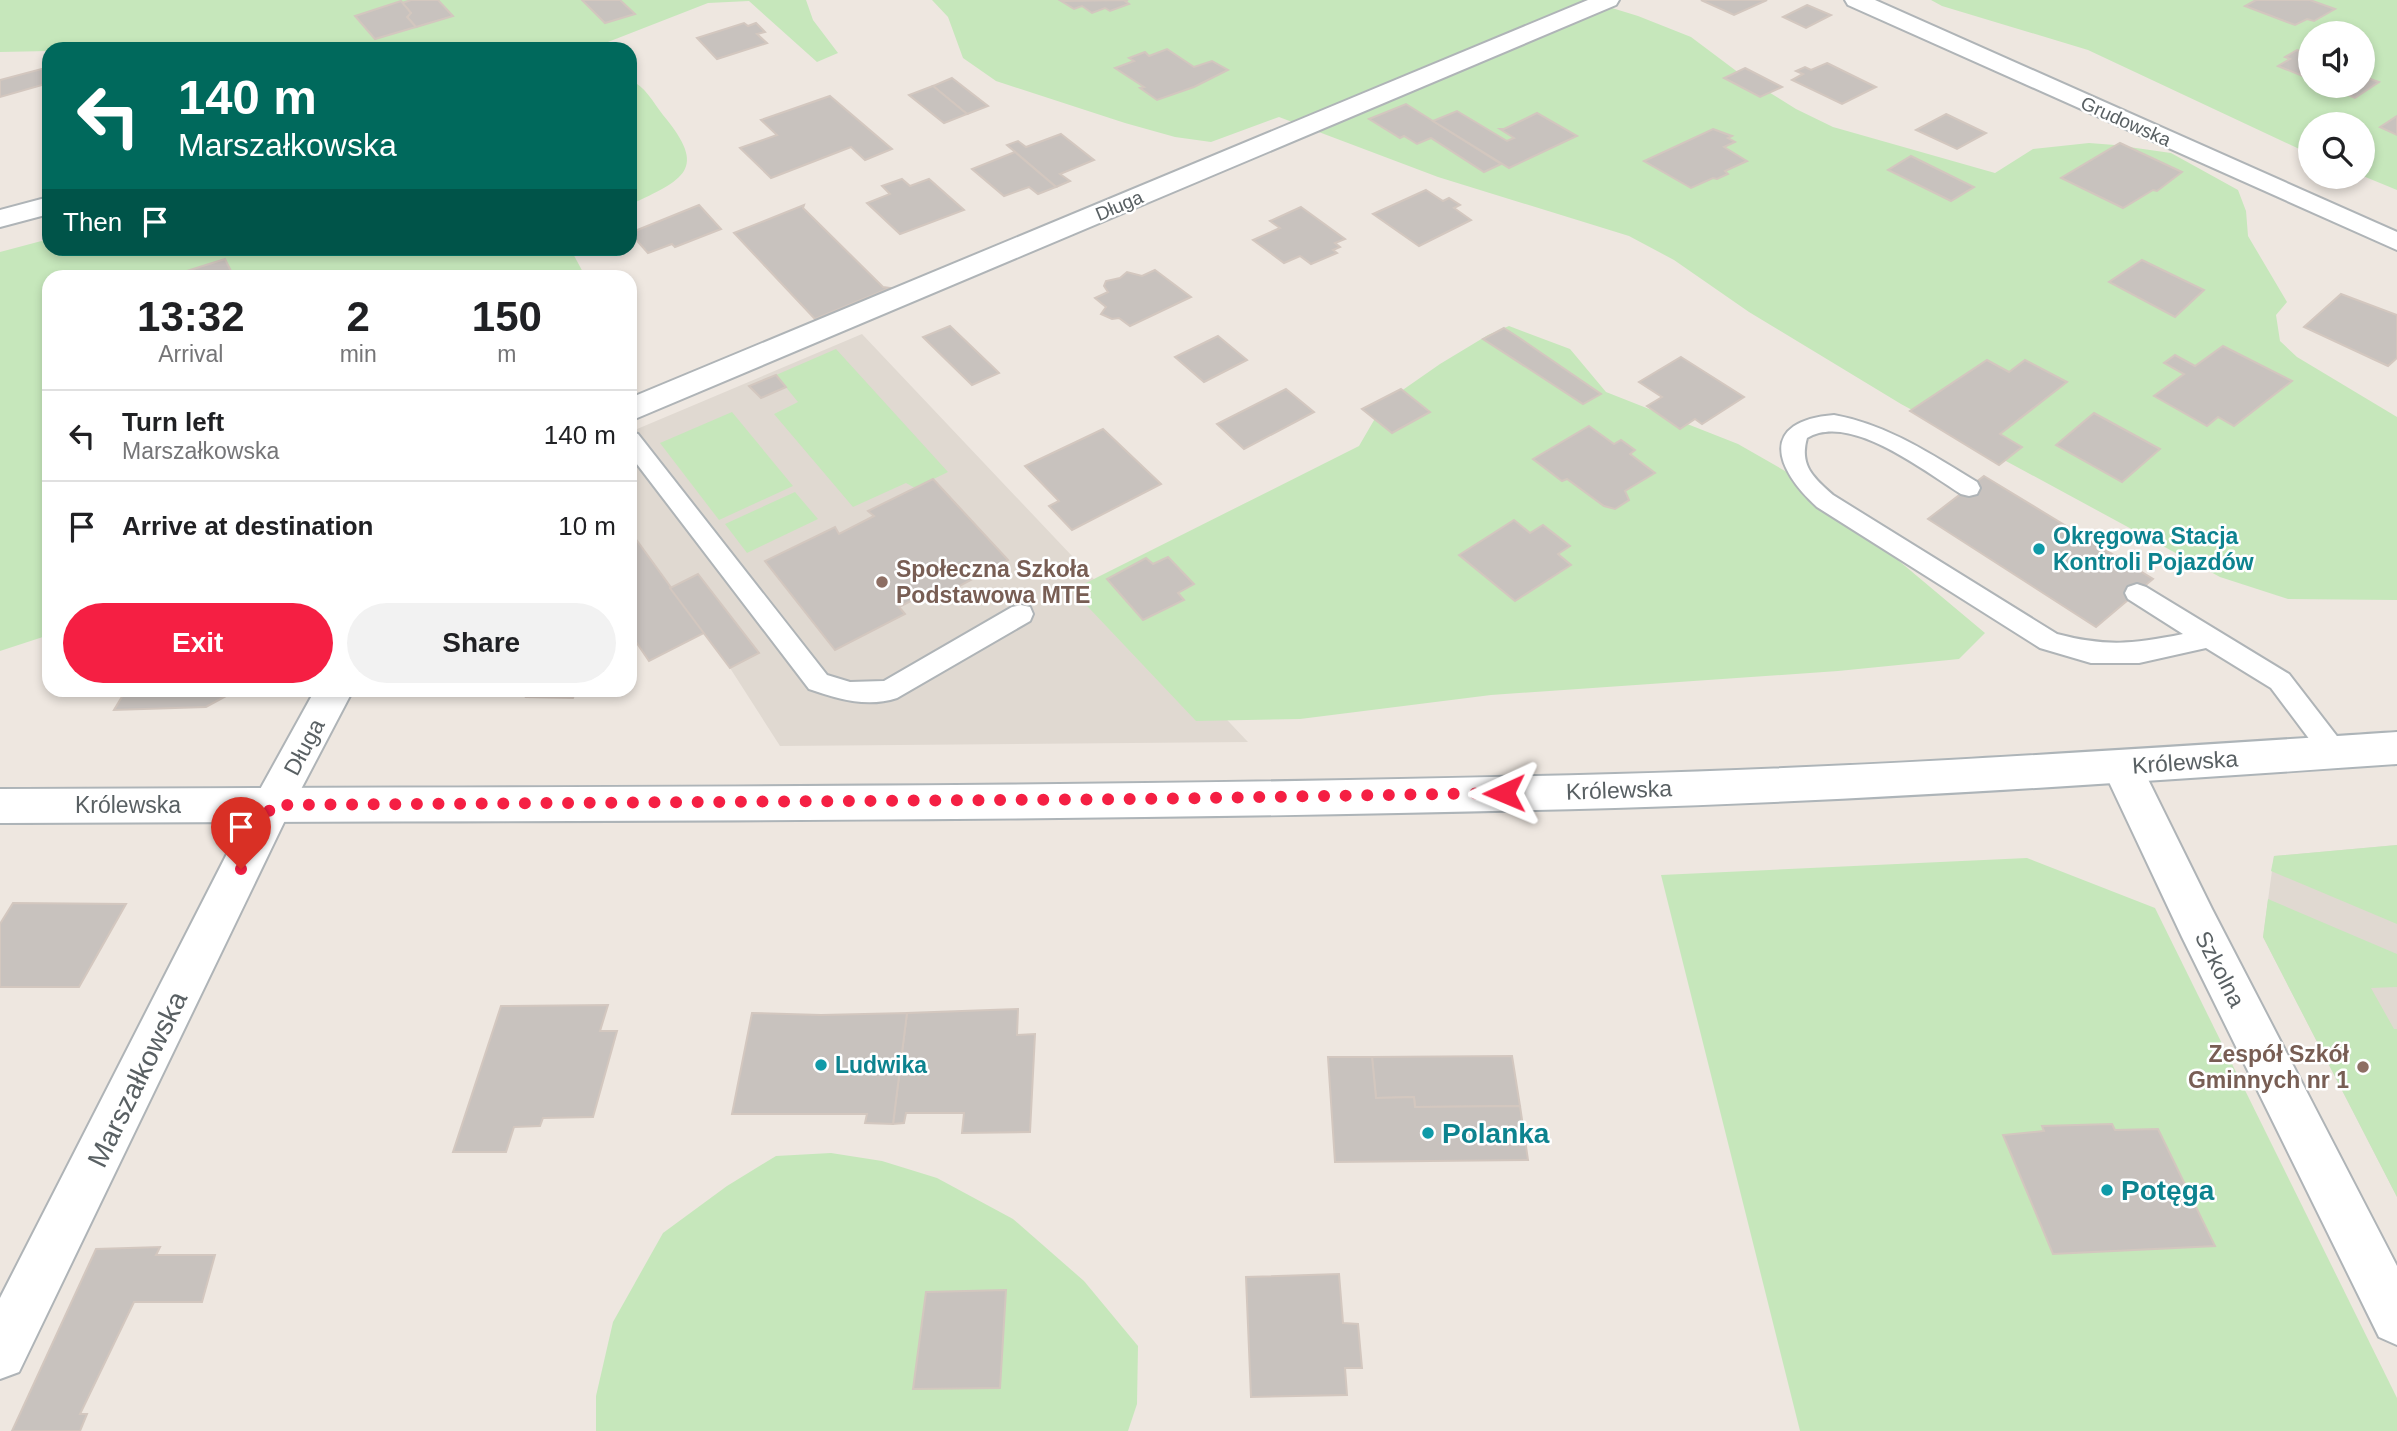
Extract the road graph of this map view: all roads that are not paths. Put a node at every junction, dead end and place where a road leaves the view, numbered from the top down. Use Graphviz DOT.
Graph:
graph roads {
  1 [pos="1608,0"];
  2 [pos="1856,0"];
  3 [pos="42,207"];
  4 [pos="0,219"];
  5 [pos="2397,242"];
  6 [pos="637,407"];
  7 [pos="637,448"];
  8 [pos="1969,488"];
  9 [pos="2137,593"];
  10 [pos="1021,614"];
  11 [pos="2208,638"];
  12 [pos="330,697"];
  13 [pos="2397,748"];
  14 [pos="2334,752"];
  15 [pos="2122,766"];
  16 [pos="272,805"];
  17 [pos="0,806"];
  18 [pos="2397,1320"];
  19 [pos="0,1353"];
  1 -- 6 [label="street, Długa"];
  2 -- 5 [label="street, Grudowska"];
  3 -- 4 [label="street"];
  7 -- 10 [label="lane"];
  8 -- 11 [label="lane"];
  9 -- 11 [label="lane"];
  11 -- 14 [label="lane"];
  12 -- 16 [label="street, Długa"];
  13 -- 14 [label="street, Królewska"];
  14 -- 15 [label="street, Królewska"];
  15 -- 16 [label="street, Królewska"];
  15 -- 18 [label="street, Szkolna"];
  16 -- 17 [label="street, Królewska"];
  16 -- 19 [label="street, Marszałkowska"];
}
